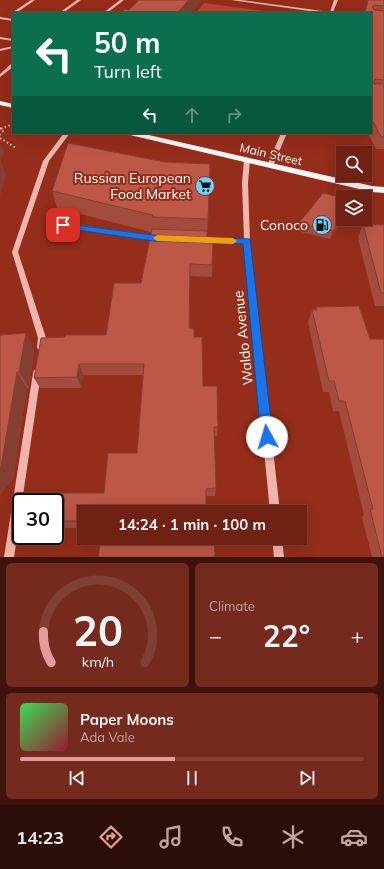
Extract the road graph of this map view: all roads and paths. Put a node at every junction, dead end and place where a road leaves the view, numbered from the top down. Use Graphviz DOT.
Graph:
graph roads {
  1 [pos="33,0"];
  2 [pos="79,0"];
  3 [pos="122,0"];
  4 [pos="233,0"];
  5 [pos="336,0"];
  6 [pos="15,12"];
  7 [pos="62,12"];
  8 [pos="106,12"];
  9 [pos="323,12"];
  10 [pos="331,12"];
  11 [pos="12,14"];
  12 [pos="0,18"];
  13 [pos="5,19"];
  14 [pos="12,20"];
  15 [pos="0,38"];
  16 [pos="12,40"];
  17 [pos="12,47"];
  18 [pos="0,50"];
  19 [pos="12,66"];
  20 [pos="0,76"];
  21 [pos="0,103"];
  22 [pos="12,106"];
  23 [pos="12,124"];
  24 [pos="1,128"];
  25 [pos="66,134"];
  26 [pos="134,134"];
  27 [pos="284,134"];
  28 [pos="0,135"];
  29 [pos="0,138"];
  30 [pos="16,148"];
  31 [pos="247,160"];
  32 [pos="270,166"];
  33 [pos="384,190"];
  34 [pos="63,225"];
  35 [pos="169,238"];
  36 [pos="192,239"];
  37 [pos="247,241"];
  38 [pos="40,353"];
  39 [pos="38,368"];
  40 [pos="274,505"];
  41 [pos="278,545"];
  42 [pos="10,557"];
  43 [pos="279,557"];
  1 -- 6 [label="street"];
  2 -- 7 [label="street"];
  3 -- 8 [label="street"];
  4 -- 9 [label="street"];
  5 -- 10 [label="street"];
  11 -- 13 [label="street"];
  12 -- 13 [label="street"];
  13 -- 14 [label="street"];
  15 -- 16 [label="street"];
  17 -- 18 [label="street"];
  19 -- 20 [label="street"];
  21 -- 22 [label="main road"];
  23 -- 24 [label="path"];
  24 -- 28 [label="path"];
  25 -- 38 [label="street"];
  26 -- 31 [label="main road, Main Street"];
  27 -- 32 [label="street"];
  29 -- 30 [label="path"];
  31 -- 32 [label="main road, Main Street"];
  31 -- 37 [label="street, Waldo Avenue"];
  32 -- 33 [label="main road, Main Street"];
  34 -- 35 [label="street"];
  36 -- 37 [label="street"];
  37 -- 40 [label="street, Waldo Avenue"];
  39 -- 42 [label="street"];
  41 -- 43 [label="street"];
}
